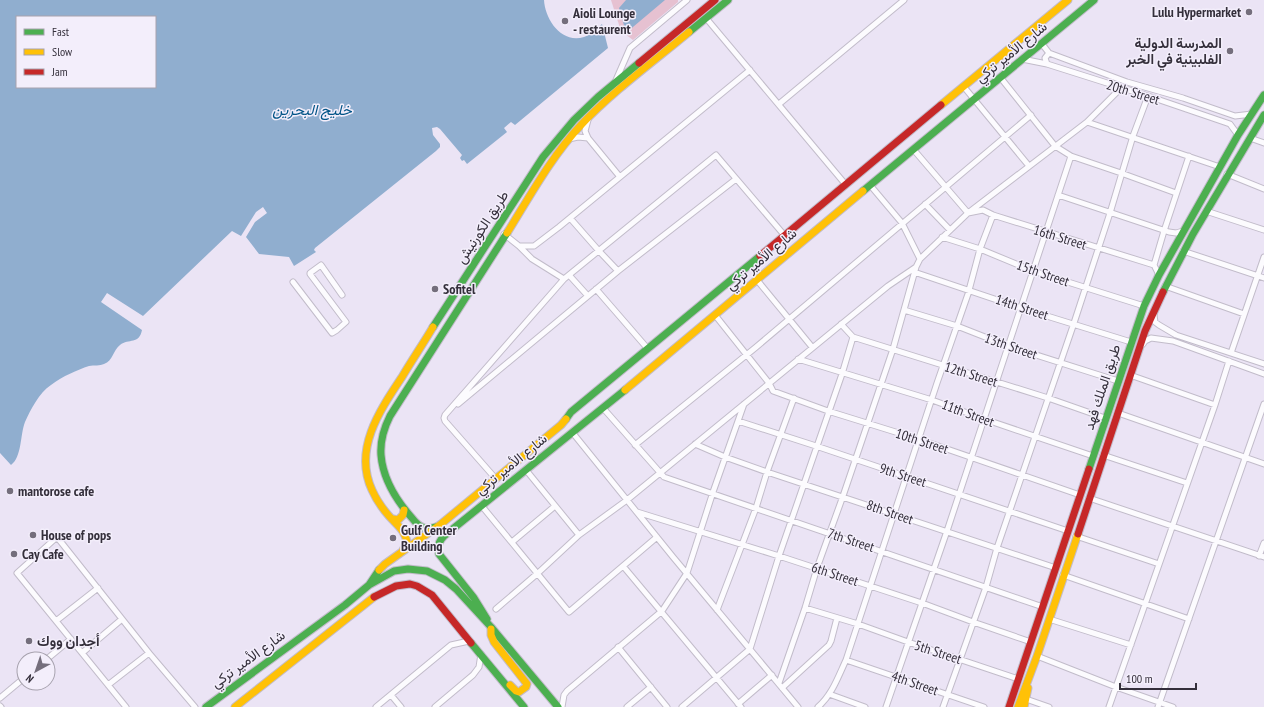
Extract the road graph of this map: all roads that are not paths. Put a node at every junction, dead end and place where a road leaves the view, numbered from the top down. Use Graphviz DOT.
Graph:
graph roads {
  1 [pos="687,0"];
  2 [pos="715,0"];
  3 [pos="728,0"];
  4 [pos="904,0"];
  5 [pos="1068,0"];
  6 [pos="1094,0"];
  7 [pos="706,18"];
  8 [pos="1042,44"];
  9 [pos="1049,53"];
  10 [pos="1022,59"];
  11 [pos="1047,64"];
  12 [pos="750,70"];
  13 [pos="1000,77"];
  14 [pos="615,82"];
  15 [pos="964,87"];
  16 [pos="1121,88"];
  17 [pos="1264,95"];
  18 [pos="1148,96"];
  19 [pos="974,99"];
  20 [pos="779,104"];
  21 [pos="1252,114"];
  22 [pos="1264,115"];
  23 [pos="1031,116"];
  24 [pos="1235,116"];
  25 [pos="590,117"];
  26 [pos="1087,122"];
  27 [pos="1230,124"];
  28 [pos="1238,135"];
  29 [pos="1133,136"];
  30 [pos="1005,137"];
  31 [pos="588,138"];
  32 [pos="1250,138"];
  33 [pos="570,140"];
  34 [pos="1264,143"];
  35 [pos="1055,146"];
  36 [pos="913,149"];
  37 [pos="1071,156"];
  38 [pos="1189,156"];
  39 [pos="1029,166"];
  40 [pos="1220,167"];
  41 [pos="1121,173"];
  42 [pos="1227,174"];
  43 [pos="620,176"];
  44 [pos="736,179"];
  45 [pos="846,185"];
  46 [pos="870,185"];
  47 [pos="945,187"];
  48 [pos="1264,189"];
  49 [pos="1176,193"];
  50 [pos="1058,196"];
  51 [pos="925,204"];
  52 [pos="1206,211"];
  53 [pos="968,213"];
  54 [pos="1110,213"];
  55 [pos="993,216"];
  56 [pos="570,218"];
  57 [pos="902,223"];
  58 [pos="950,230"];
  59 [pos="1264,230"];
  60 [pos="1164,231"];
  61 [pos="1183,231"];
  62 [pos="1045,232"];
  63 [pos="504,234"];
  64 [pos="785,236"];
  65 [pos="942,237"];
  66 [pos="519,246"];
  67 [pos="1098,248"];
  68 [pos="980,249"];
  69 [pos="599,251"];
  70 [pos="1183,251"];
  71 [pos="1264,257"];
  72 [pos="920,258"];
  73 [pos="1154,265"];
  74 [pos="915,270"];
  75 [pos="618,271"];
  76 [pos="1033,271"];
  77 [pos="569,275"];
  78 [pos="1159,275"];
  79 [pos="1258,276"];
  80 [pos="1264,278"];
  81 [pos="564,279"];
  82 [pos="757,280"];
  83 [pos="293,282"];
  84 [pos="1165,286"];
  85 [pos="1085,287"];
  86 [pos="596,289"];
  87 [pos="969,290"];
  88 [pos="342,295"];
  89 [pos="588,296"];
  90 [pos="1144,306"];
  91 [pos="1021,308"];
  92 [pos="1155,308"];
  93 [pos="904,310"];
  94 [pos="715,314"];
  95 [pos="1244,314"];
  96 [pos="789,319"];
  97 [pos="1074,323"];
  98 [pos="841,324"];
  99 [pos="957,326"];
  100 [pos="1176,336"];
  101 [pos="853,337"];
  102 [pos="1173,341"];
  103 [pos="1131,342"];
  104 [pos="1008,346"];
  105 [pos="812,347"];
  106 [pos="648,349"];
  107 [pos="893,349"];
  108 [pos="1139,350"];
  109 [pos="747,354"];
  110 [pos="1231,354"];
  111 [pos="798,359"];
  112 [pos="1061,362"];
  113 [pos="1229,362"];
  114 [pos="1264,364"];
  115 [pos="943,365"];
  116 [pos="842,374"];
  117 [pos="1264,374"];
  118 [pos="1130,375"];
  119 [pos="1118,381"];
  120 [pos="769,382"];
  121 [pos="996,382"];
  122 [pos="880,384"];
  123 [pos="794,398"];
  124 [pos="1048,398"];
  125 [pos="932,400"];
  126 [pos="744,404"];
  127 [pos="1264,404"];
  128 [pos="1215,405"];
  129 [pos="603,408"];
  130 [pos="828,411"];
  131 [pos="1118,412"];
  132 [pos="445,415"];
  133 [pos="1105,418"];
  134 [pos="984,420"];
  135 [pos="738,421"];
  136 [pos="868,423"];
  137 [pos="561,425"];
  138 [pos="571,433"];
  139 [pos="780,435"];
  140 [pos="1036,436"];
  141 [pos="918,439"];
  142 [pos="1201,442"];
  143 [pos="695,444"];
  144 [pos="635,445"];
  145 [pos="816,446"];
  146 [pos="1103,455"];
  147 [pos="1093,456"];
  148 [pos="725,457"];
  149 [pos="971,457"];
  150 [pos="1246,458"];
  151 [pos="856,460"];
  152 [pos="1264,464"];
  153 [pos="526,470"];
  154 [pos="660,472"];
  155 [pos="767,472"];
  156 [pos="1022,475"];
  157 [pos="906,477"];
  158 [pos="496,479"];
  159 [pos="804,483"];
  160 [pos="1187,483"];
  161 [pos="713,492"];
  162 [pos="959,494"];
  163 [pos="1080,495"];
  164 [pos="843,496"];
  165 [pos="1089,498"];
  166 [pos="627,500"];
  167 [pos="481,505"];
  168 [pos="555,506"];
  169 [pos="756,508"];
  170 [pos="404,510"];
  171 [pos="637,512"];
  172 [pos="1010,512"];
  173 [pos="894,514"];
  174 [pos="392,519"];
  175 [pos="791,520"];
  176 [pos="440,524"];
  177 [pos="1172,527"];
  178 [pos="700,531"];
  179 [pos="947,531"];
  180 [pos="1068,531"];
  181 [pos="830,534"];
  182 [pos="579,535"];
  183 [pos="1076,536"];
  184 [pos="657,537"];
  185 [pos="512,542"];
  186 [pos="1217,542"];
  187 [pos="1264,543"];
  188 [pos="743,545"];
  189 [pos="997,548"];
  190 [pos="882,550"];
  191 [pos="398,556"];
  192 [pos="779,556"];
  193 [pos="1262,556"];
  194 [pos="1159,564"];
  195 [pos="623,566"];
  196 [pos="817,568"];
  197 [pos="1056,568"];
  198 [pos="934,569"];
  199 [pos="538,573"];
  200 [pos="687,573"];
  201 [pos="1064,575"];
  202 [pos="369,585"];
  203 [pos="870,586"];
  204 [pos="986,587"];
  205 [pos="98,588"];
  206 [pos="922,603"];
  207 [pos="1145,604"];
  208 [pos="1043,607"];
  209 [pos="805,608"];
  210 [pos="496,609"];
  211 [pos="717,610"];
  212 [pos="662,611"];
  213 [pos="122,618"];
  214 [pos="837,618"];
  215 [pos="1049,619"];
  216 [pos="1189,619"];
  217 [pos="56,621"];
  218 [pos="973,622"];
  219 [pos="858,624"];
  220 [pos="491,627"];
  221 [pos="71,639"];
  222 [pos="470,640"];
  223 [pos="908,642"];
  224 [pos="1031,642"];
  225 [pos="1131,645"];
  226 [pos="618,648"];
  227 [pos="750,648"];
  228 [pos="56,652"];
  229 [pos="82,653"];
  230 [pos="149,653"];
  231 [pos="481,653"];
  232 [pos="1037,656"];
  233 [pos="959,659"];
  234 [pos="846,660"];
  235 [pos="487,661"];
  236 [pos="1030,674"];
  237 [pos="772,675"];
  238 [pos="896,676"];
  239 [pos="716,677"];
  240 [pos="1018,679"];
  241 [pos="16,685"];
  242 [pos="108,685"];
  243 [pos="781,685"];
  244 [pos="651,687"];
  245 [pos="1116,687"];
  246 [pos="1015,688"];
  247 [pos="391,694"];
  248 [pos="829,694"];
  249 [pos="947,694"];
  250 [pos="0,698"];
  251 [pos="1026,699"];
  252 [pos="739,705"];
  253 [pos="1159,705"];
  254 [pos="126,707"];
  255 [pos="195,707"];
  256 [pos="206,707"];
  257 [pos="235,707"];
  258 [pos="376,707"];
  259 [pos="401,707"];
  260 [pos="435,707"];
  261 [pos="524,707"];
  262 [pos="558,707"];
  263 [pos="562,707"];
  264 [pos="628,707"];
  265 [pos="667,707"];
  266 [pos="682,707"];
  267 [pos="798,707"];
  268 [pos="818,707"];
  269 [pos="865,707"];
  270 [pos="886,707"];
  271 [pos="943,707"];
  272 [pos="984,707"];
  273 [pos="1005,707"];
  274 [pos="1009,707"];
  275 [pos="1018,707"];
  276 [pos="1024,707"];
  277 [pos="1049,707"];
  278 [pos="1110,707"];
  279 [pos="1173,707"];
  1 -- 14 [label="street"];
  2 -- 14 [label="main road, طريق الكورنيش"];
  3 -- 7 [label="main road, طريق الكورنيش"];
  4 -- 20 [label="street"];
  5 -- 15 [label="main road, شارع الأمير تركي"];
  6 -- 8 [label="main road, شارع الأمير تركي"];
  7 -- 12 [label="street"];
  7 -- 25 [label="main road, طريق الكورنيش"];
  8 -- 9 [label="street"];
  8 -- 10 [label="main road, شارع الأمير تركي"];
  9 -- 11 [label="street"];
  9 -- 24 [label="street, 20th Street"];
  10 -- 11 [label="street, 20th Street"];
  10 -- 13 [label="main road, شارع الأمير تركي"];
  11 -- 16 [label="street, 20th Street"];
  12 -- 20 [label="street"];
  12 -- 43 [label="street"];
  13 -- 19 [label="main road, شارع الأمير تركي"];
  13 -- 23 [label="street"];
  14 -- 174 [label="main road, طريق الكورنيش"];
  15 -- 19 [label="street"];
  15 -- 45 [label="main road, شارع الأمير تركي"];
  16 -- 18 [label="street, 20th Street"];
  16 -- 26 [label="street"];
  17 -- 21 [label="main road, طريق الملك فهد"];
  18 -- 27 [label="street, 20th Street"];
  18 -- 29 [label="street"];
  19 -- 30 [label="street"];
  19 -- 36 [label="main road, شارع الأمير تركي"];
  20 -- 45 [label="street"];
  21 -- 24 [label="street, 20th Street"];
  21 -- 28 [label="main road, طريق الملك فهد"];
  22 -- 32 [label="main road, طريق الملك فهد"];
  23 -- 30 [label="street"];
  23 -- 35 [label="street"];
  24 -- 27 [label="street"];
  25 -- 31 [label="street"];
  25 -- 33 [label="main road, طريق الكورنيش"];
  26 -- 29 [label="street"];
  26 -- 35 [label="street"];
  27 -- 28 [label="street"];
  28 -- 40 [label="main road, طريق الملك فهد"];
  29 -- 38 [label="street"];
  29 -- 41 [label="street"];
  30 -- 39 [label="street"];
  30 -- 47 [label="street"];
  31 -- 33 [label="street"];
  31 -- 43 [label="street"];
  32 -- 34 [label="street"];
  32 -- 42 [label="main road, طريق الملك فهد"];
  33 -- 63 [label="main road, طريق الكورنيش"];
  35 -- 37 [label="street"];
  35 -- 39 [label="street"];
  36 -- 46 [label="main road, شارع الأمير تركي"];
  36 -- 47 [label="street"];
  37 -- 41 [label="street"];
  37 -- 50 [label="street"];
  38 -- 40 [label="street"];
  38 -- 49 [label="street"];
  39 -- 53 [label="street"];
  40 -- 61 [label="main road, طريق الملك فهد"];
  41 -- 49 [label="street"];
  41 -- 54 [label="street"];
  42 -- 48 [label="street"];
  42 -- 52 [label="main road, طريق الملك فهد"];
  43 -- 56 [label="street"];
  44 -- 64 [label="street"];
  44 -- 69 [label="street"];
  44 -- 75 [label="street"];
  45 -- 64 [label="main road, شارع الأمير تركي"];
  46 -- 57 [label="street"];
  46 -- 82 [label="main road, شارع الأمير تركي"];
  47 -- 51 [label="street"];
  47 -- 53 [label="street"];
  49 -- 60 [label="street"];
  50 -- 54 [label="street"];
  50 -- 62 [label="street"];
  51 -- 57 [label="street"];
  51 -- 58 [label="street"];
  52 -- 59 [label="street"];
  52 -- 70 [label="main road, طريق الملك فهد"];
  53 -- 55 [label="street, 16th Street"];
  53 -- 58 [label="street"];
  54 -- 60 [label="street"];
  54 -- 67 [label="street"];
  55 -- 62 [label="street, 16th Street"];
  55 -- 68 [label="street"];
  56 -- 66 [label="street"];
  56 -- 69 [label="street"];
  57 -- 72 [label="street"];
  57 -- 96 [label="street"];
  58 -- 65 [label="street"];
  60 -- 61 [label="street"];
  60 -- 73 [label="street"];
  61 -- 78 [label="main road, طريق الملك فهد"];
  62 -- 67 [label="street, 16th Street"];
  62 -- 76 [label="street"];
  63 -- 66 [label="street"];
  63 -- 170 [label="main road, طريق الكورنيش"];
  64 -- 106 [label="main road, شارع الأمير تركي"];
  65 -- 68 [label="street, 15th Street"];
  65 -- 72 [label="street"];
  66 -- 81 [label="street"];
  67 -- 73 [label="street, 16th Street"];
  67 -- 85 [label="street"];
  68 -- 76 [label="street, 15th Street"];
  68 -- 87 [label="street"];
  69 -- 75 [label="street"];
  69 -- 77 [label="street"];
  70 -- 79 [label="street"];
  70 -- 84 [label="main road, طريق الملك فهد"];
  71 -- 79 [label="street"];
  72 -- 74 [label="street"];
  73 -- 78 [label="street"];
  74 -- 87 [label="street, 14th Street"];
  74 -- 93 [label="street"];
  74 -- 98 [label="street"];
  75 -- 86 [label="street"];
  76 -- 85 [label="street, 15th Street"];
  76 -- 91 [label="street"];
  77 -- 81 [label="street"];
  77 -- 89 [label="street"];
  78 -- 90 [label="main road, طريق الملك فهد"];
  79 -- 80 [label="street"];
  79 -- 95 [label="street"];
  81 -- 132 [label="street"];
  82 -- 94 [label="main road, شارع الأمير تركي"];
  82 -- 96 [label="street"];
  83 -- 88 [label="street"];
  84 -- 92 [label="main road, طريق الملك فهد"];
  84 -- 95 [label="street"];
  85 -- 90 [label="street, 15th Street"];
  85 -- 97 [label="street"];
  86 -- 89 [label="street"];
  86 -- 106 [label="street"];
  87 -- 91 [label="street, 14th Street"];
  87 -- 99 [label="street"];
  89 -- 132 [label="street"];
  90 -- 103 [label="main road, طريق الملك فهد"];
  91 -- 97 [label="street, 14th Street"];
  91 -- 104 [label="street"];
  92 -- 100 [label="street"];
  92 -- 108 [label="main road, طريق الملك فهد"];
  93 -- 99 [label="street, 13th Street"];
  93 -- 107 [label="street"];
  94 -- 109 [label="street, 10th Street"];
  94 -- 129 [label="main road, شارع الأمير تركي"];
  95 -- 110 [label="street"];
  96 -- 105 [label="street"];
  96 -- 109 [label="street"];
  97 -- 103 [label="street, 14th Street"];
  97 -- 112 [label="street"];
  98 -- 101 [label="street"];
  98 -- 105 [label="street"];
  99 -- 104 [label="street, 13th Street"];
  99 -- 115 [label="street"];
  100 -- 102 [label="street"];
  100 -- 110 [label="street"];
  101 -- 107 [label="street, 12th Street"];
  101 -- 116 [label="street"];
  102 -- 108 [label="street"];
  102 -- 113 [label="street"];
  103 -- 119 [label="main road, طريق الملك فهد"];
  104 -- 112 [label="street, 13th Street"];
  104 -- 121 [label="street"];
  105 -- 111 [label="street"];
  106 -- 137 [label="main road, شارع الأمير تركي"];
  107 -- 115 [label="street, 12th Street"];
  107 -- 122 [label="street"];
  108 -- 118 [label="main road, طريق الملك فهد"];
  109 -- 120 [label="street, 10th Street"];
  109 -- 144 [label="street"];
  110 -- 114 [label="street"];
  111 -- 116 [label="street, 11th Street"];
  111 -- 120 [label="street"];
  112 -- 119 [label="street, 13th Street"];
  112 -- 124 [label="street"];
  113 -- 117 [label="street"];
  113 -- 128 [label="street"];
  115 -- 121 [label="street, 12th Street"];
  115 -- 125 [label="street"];
  116 -- 122 [label="street, 11th Street"];
  116 -- 130 [label="street"];
  118 -- 128 [label="street"];
  118 -- 131 [label="main road, طريق الملك فهد"];
  119 -- 133 [label="main road, طريق الملك فهد"];
  120 -- 123 [label="street, 10th Street"];
  120 -- 126 [label="street"];
  121 -- 124 [label="street, 12th Street"];
  121 -- 134 [label="street"];
  122 -- 125 [label="street, 11th Street"];
  122 -- 136 [label="street"];
  123 -- 130 [label="street, 10th Street"];
  123 -- 139 [label="street"];
  124 -- 133 [label="street, 12th Street"];
  124 -- 140 [label="street"];
  125 -- 134 [label="street, 11th Street"];
  125 -- 141 [label="street"];
  126 -- 135 [label="street"];
  126 -- 143 [label="street"];
  127 -- 150 [label="street"];
  128 -- 142 [label="street"];
  129 -- 138 [label="main road, شارع الأمير تركي"];
  129 -- 144 [label="street"];
  130 -- 136 [label="street, 10th Street"];
  130 -- 145 [label="street"];
  131 -- 142 [label="street"];
  131 -- 146 [label="main road, طريق الملك فهد"];
  132 -- 158 [label="street"];
  133 -- 147 [label="main road, طريق الملك فهد"];
  134 -- 140 [label="street, 11th Street"];
  134 -- 149 [label="street"];
  135 -- 139 [label="street, 9th Street"];
  135 -- 148 [label="street"];
  136 -- 141 [label="street, 10th Street"];
  136 -- 151 [label="street"];
  137 -- 138 [label="main road"];
  137 -- 158 [label="main road, شارع الأمير تركي"];
  138 -- 153 [label="main road, شارع الأمير تركي"];
  138 -- 166 [label="street"];
  139 -- 145 [label="street, 9th Street"];
  139 -- 155 [label="street"];
  140 -- 147 [label="street, 11th Street"];
  140 -- 156 [label="street"];
  141 -- 149 [label="street, 10th Street"];
  141 -- 157 [label="street"];
  142 -- 150 [label="street"];
  142 -- 160 [label="street"];
  143 -- 148 [label="street, 8th Street"];
  143 -- 154 [label="street"];
  144 -- 154 [label="street"];
  145 -- 151 [label="street, 9th Street"];
  145 -- 159 [label="street"];
  146 -- 160 [label="street"];
  146 -- 165 [label="main road, طريق الملك فهد"];
  147 -- 163 [label="main road, طريق الملك فهد"];
  148 -- 155 [label="street, 8th Street"];
  148 -- 161 [label="street"];
  149 -- 156 [label="street, 10th Street"];
  149 -- 162 [label="street"];
  150 -- 152 [label="street"];
  150 -- 186 [label="street"];
  151 -- 157 [label="street, 9th Street"];
  151 -- 164 [label="street"];
  153 -- 167 [label="main road, شارع الأمير تركي"];
  153 -- 168 [label="street"];
  154 -- 161 [label="street, 7th Street"];
  154 -- 166 [label="street"];
  155 -- 159 [label="street, 8th Street"];
  155 -- 169 [label="street"];
  156 -- 163 [label="street, 10th Street"];
  156 -- 172 [label="street"];
  157 -- 162 [label="street, 9th Street"];
  157 -- 173 [label="street"];
  158 -- 176 [label="main road, شارع الأمير تركي"];
  159 -- 164 [label="street, 8th Street"];
  159 -- 175 [label="street"];
  160 -- 177 [label="street"];
  161 -- 169 [label="street, 7th Street"];
  161 -- 178 [label="street"];
  162 -- 172 [label="street, 9th Street"];
  162 -- 179 [label="street"];
  163 -- 180 [label="main road, طريق الملك فهد"];
  164 -- 173 [label="street, 8th Street"];
  164 -- 181 [label="street"];
  165 -- 177 [label="street"];
  165 -- 183 [label="main road, طريق الملك فهد"];
  166 -- 171 [label="street"];
  166 -- 182 [label="street"];
  167 -- 185 [label="street"];
  167 -- 220 [label="main road, شارع الأمير تركي"];
  168 -- 182 [label="street"];
  168 -- 185 [label="street"];
  169 -- 175 [label="street, 7th Street"];
  169 -- 188 [label="street"];
  170 -- 174 [label="main road"];
  170 -- 176 [label="main road, طريق الكورنيش"];
  171 -- 178 [label="street, 6th Street"];
  171 -- 184 [label="street"];
  172 -- 180 [label="street, 9th Street"];
  172 -- 189 [label="street"];
  173 -- 179 [label="street, 8th Street"];
  173 -- 190 [label="street"];
  174 -- 191 [label="main road, طريق الكورنيش"];
  175 -- 181 [label="street, 7th Street"];
  175 -- 192 [label="street"];
  176 -- 191 [label="main road, شارع الأمير تركي"];
  177 -- 186 [label="street"];
  177 -- 194 [label="street"];
  178 -- 188 [label="street, 6th Street"];
  178 -- 200 [label="street"];
  179 -- 189 [label="street, 8th Street"];
  179 -- 198 [label="street"];
  180 -- 197 [label="main road, طريق الملك فهد"];
  181 -- 190 [label="street, 7th Street"];
  181 -- 196 [label="street"];
  182 -- 199 [label="street"];
  183 -- 194 [label="street"];
  183 -- 201 [label="main road, طريق الملك فهد"];
  184 -- 195 [label="street"];
  184 -- 200 [label="street"];
  185 -- 199 [label="street"];
  186 -- 193 [label="street"];
  186 -- 216 [label="street"];
  187 -- 193 [label="street"];
  188 -- 192 [label="street, 6th Street"];
  188 -- 211 [label="street"];
  189 -- 197 [label="street, 8th Street"];
  189 -- 204 [label="street"];
  190 -- 198 [label="street, 7th Street"];
  190 -- 203 [label="street"];
  191 -- 202 [label="main road, شارع الأمير تركي"];
  192 -- 196 [label="street, 6th Street"];
  192 -- 227 [label="street"];
  194 -- 207 [label="street"];
  195 -- 199 [label="street"];
  195 -- 212 [label="street"];
  196 -- 203 [label="street, 6th Street"];
  196 -- 209 [label="street"];
  197 -- 208 [label="main road, طريق الملك فهد"];
  198 -- 204 [label="street, 7th Street"];
  198 -- 206 [label="street"];
  199 -- 210 [label="street"];
  200 -- 211 [label="street"];
  200 -- 212 [label="street"];
  201 -- 207 [label="street"];
  201 -- 215 [label="main road, طريق الملك فهد"];
  202 -- 220 [label="main road"];
  202 -- 256 [label="main road, شارع الأمير تركي"];
  203 -- 206 [label="street, 6th Street"];
  203 -- 219 [label="street"];
  204 -- 208 [label="street, 7th Street"];
  204 -- 218 [label="street"];
  205 -- 213 [label="street"];
  205 -- 217 [label="street"];
  205 -- 217 [label="street"];
  206 -- 218 [label="street, 6th Street"];
  206 -- 223 [label="street"];
  207 -- 216 [label="street"];
  207 -- 225 [label="street"];
  208 -- 224 [label="main road, طريق الملك فهد"];
  209 -- 214 [label="street, 5th Street"];
  209 -- 243 [label="street"];
  211 -- 227 [label="street"];
  212 -- 226 [label="street"];
  212 -- 239 [label="street"];
  213 -- 229 [label="street"];
  213 -- 230 [label="street"];
  214 -- 219 [label="street, 5th Street"];
  214 -- 243 [label="street"];
  215 -- 225 [label="street"];
  215 -- 232 [label="main road, طريق الملك فهد"];
  216 -- 253 [label="street"];
  217 -- 221 [label="street"];
  218 -- 224 [label="street, 6th Street"];
  218 -- 233 [label="street"];
  219 -- 223 [label="street, 5th Street"];
  219 -- 234 [label="street"];
  220 -- 235 [label="main road"];
  220 -- 262 [label="main road"];
  221 -- 228 [label="street"];
  221 -- 229 [label="street"];
  222 -- 231 [label="main road, شارع الأمير تركي"];
  222 -- 247 [label="street"];
  222 -- 257 [label="main road, شارع الأمير تركي"];
  223 -- 233 [label="street, 5th Street"];
  223 -- 238 [label="street"];
  224 -- 240 [label="main road, طريق الملك فهد"];
  225 -- 245 [label="street"];
  226 -- 244 [label="street"];
  226 -- 263 [label="street"];
  227 -- 237 [label="street"];
  227 -- 239 [label="street"];
  229 -- 242 [label="street"];
  230 -- 242 [label="street"];
  230 -- 255 [label="street"];
  231 -- 235 [label="main road, شارع الأمير تركي"];
  231 -- 260 [label="street"];
  232 -- 236 [label="main road, طريق الملك فهد"];
  232 -- 245 [label="street"];
  233 -- 240 [label="street, 5th Street"];
  233 -- 249 [label="street"];
  234 -- 238 [label="street, 4th Street"];
  234 -- 248 [label="street"];
  235 -- 261 [label="main road"];
  236 -- 251 [label="main road"];
  236 -- 275 [label="main road, طريق الملك فهد"];
  237 -- 243 [label="street"];
  237 -- 252 [label="street"];
  238 -- 249 [label="street, 4th Street"];
  238 -- 270 [label="street"];
  239 -- 252 [label="street"];
  239 -- 266 [label="street"];
  240 -- 246 [label="main road, طريق الملك فهد"];
  241 -- 250 [label="street"];
  242 -- 254 [label="street"];
  243 -- 267 [label="street"];
  244 -- 264 [label="street"];
  244 -- 265 [label="street"];
  245 -- 253 [label="street"];
  245 -- 278 [label="street"];
  246 -- 273 [label="main road"];
  246 -- 274 [label="main road, طريق الملك فهد"];
  247 -- 258 [label="street"];
  247 -- 259 [label="street"];
  248 -- 268 [label="street"];
  248 -- 269 [label="street"];
  249 -- 271 [label="street"];
  249 -- 272 [label="street, 4th Street"];
  251 -- 276 [label="main road"];
  251 -- 277 [label="street"];
  253 -- 279 [label="street"];
}
